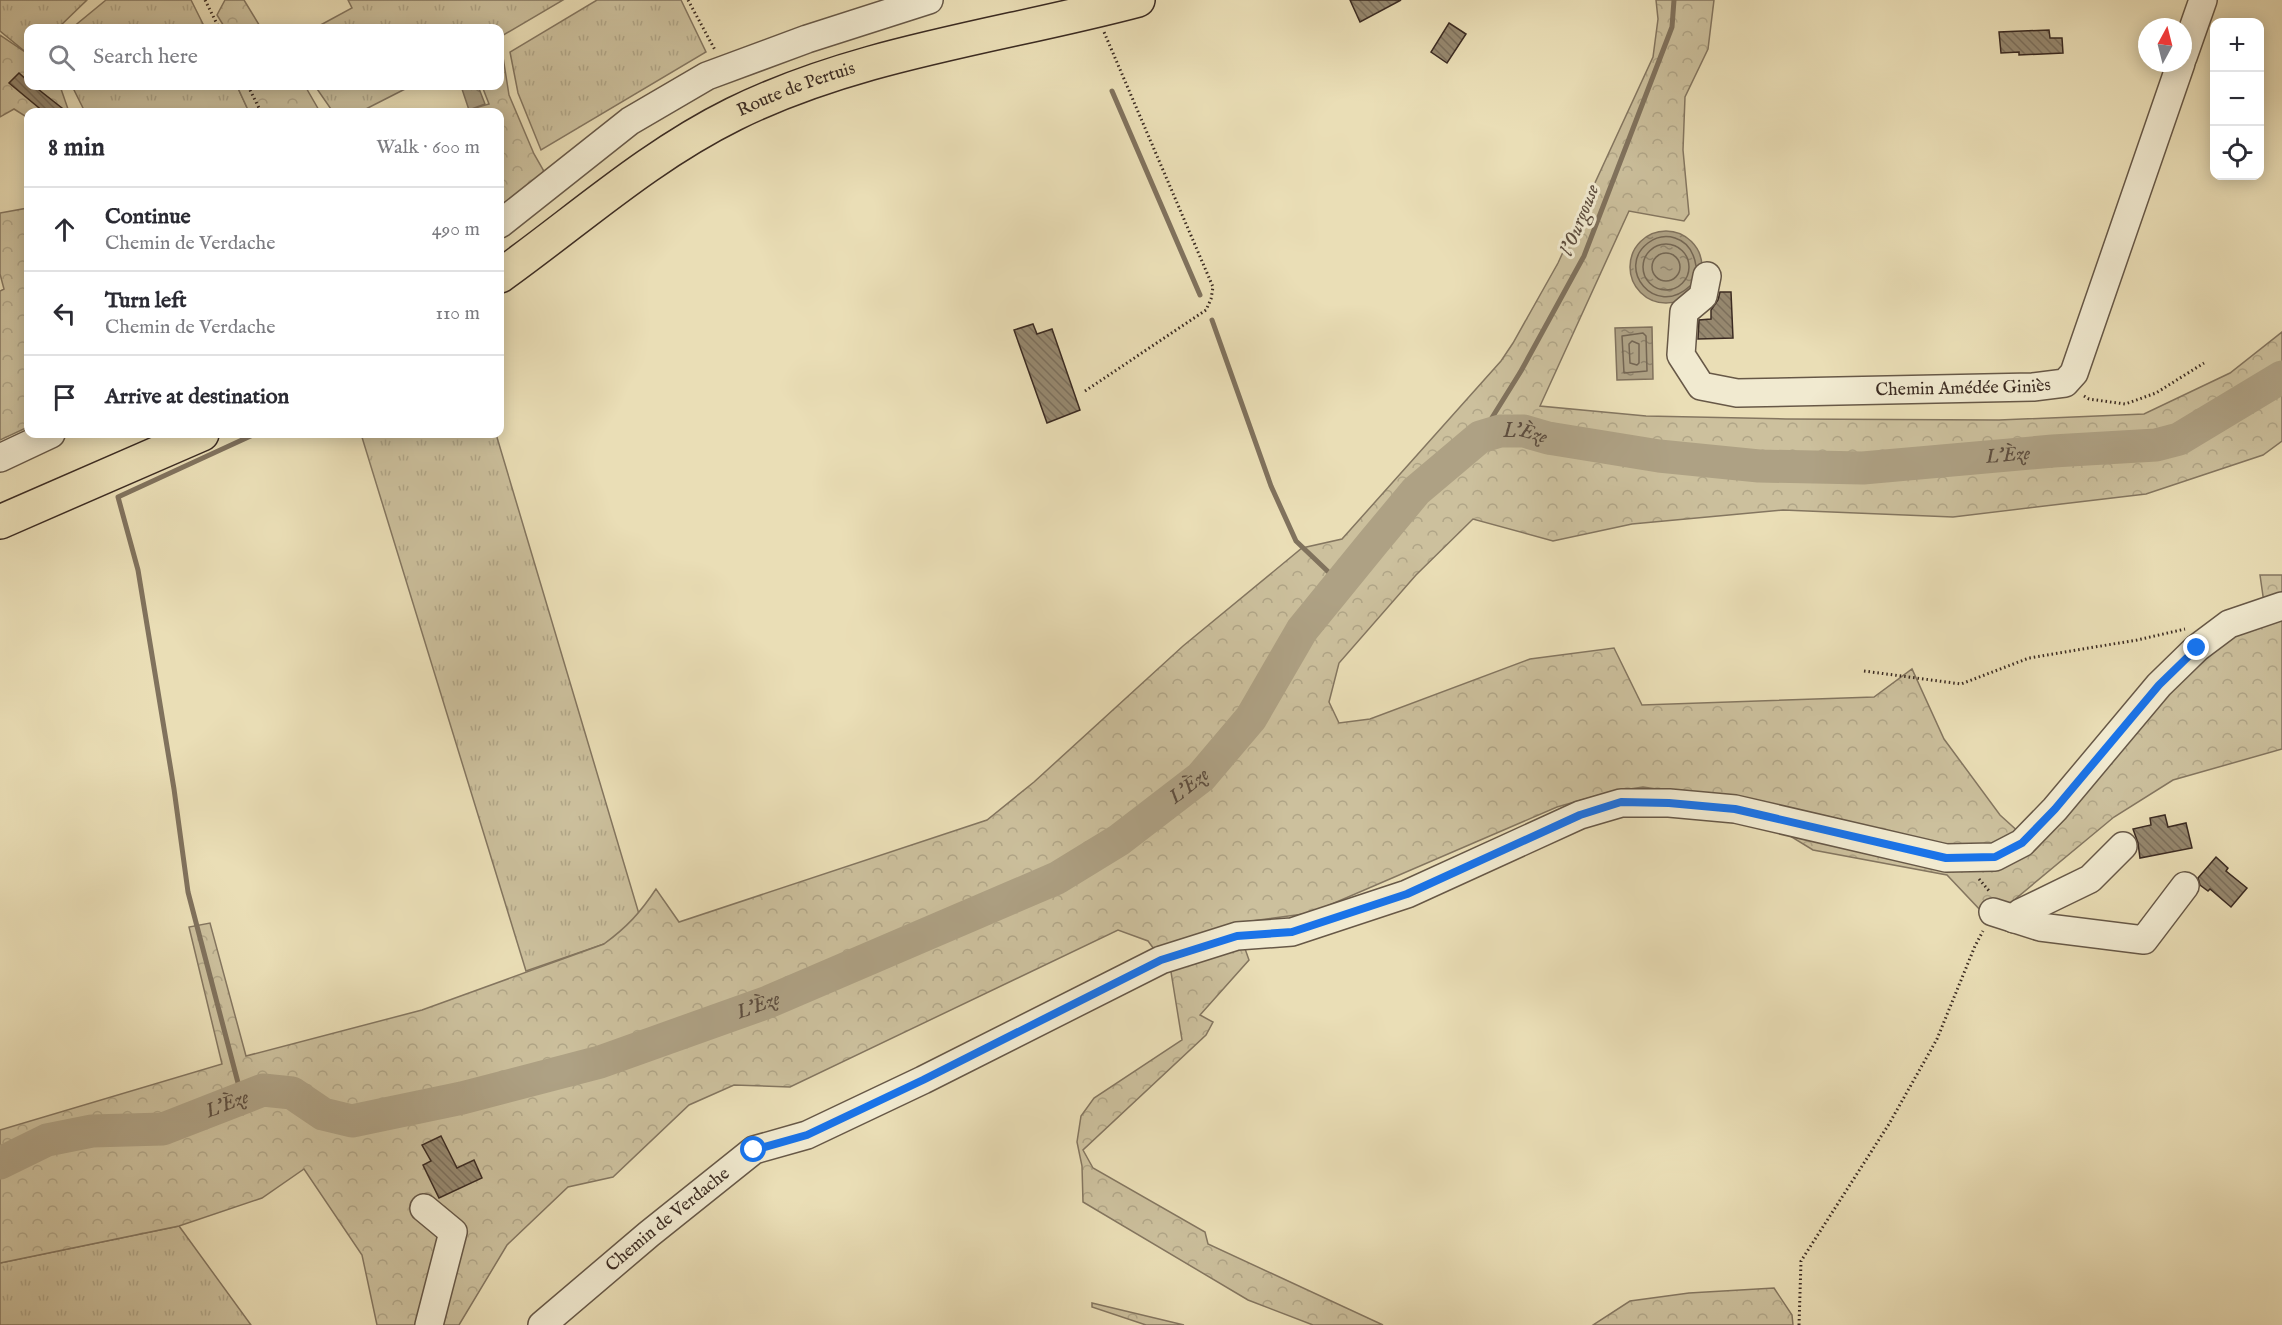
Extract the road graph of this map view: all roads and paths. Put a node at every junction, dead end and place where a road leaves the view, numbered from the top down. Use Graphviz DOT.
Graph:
graph roads {
  1 [pos="205,0"];
  2 [pos="688,0"];
  3 [pos="928,0"];
  4 [pos="1138,0"];
  5 [pos="2203,0"];
  6 [pos="1095,11"];
  7 [pos="217,24"];
  8 [pos="2192,31"];
  9 [pos="725,68"];
  10 [pos="2178,72"];
  11 [pos="250,90"];
  12 [pos="259,108"];
  13 [pos="504,221"];
  14 [pos="504,273"];
  15 [pos="1707,276"];
  16 [pos="2204,363"];
  17 [pos="2065,383"];
  18 [pos="1084,391"];
  19 [pos="42,438"];
  20 [pos="193,438"];
  21 [pos="0,458"];
  22 [pos="4,520"];
  23 [pos="2282,606"];
  24 [pos="2193,627"];
  25 [pos="1864,671"];
  26 [pos="2123,846"];
  27 [pos="1964,858"];
  28 [pos="2185,886"];
  29 [pos="2004,916"];
  30 [pos="424,1208"];
  31 [pos="429,1325"];
  32 [pos="542,1325"];
  33 [pos="1799,1325"];
  1 -- 7 [label="path"];
  2 -- 9 [label="path"];
  3 -- 9 [label="street"];
  4 -- 6 [label="main road, Route de Pertuis"];
  5 -- 8 [label="street"];
  6 -- 14 [label="main road, Route de Pertuis"];
  6 -- 18 [label="path"];
  9 -- 13 [label="street"];
  10 -- 17 [label="street, Chemin Amédée Giniès"];
  11 -- 12 [label="path"];
  15 -- 17 [label="street, Chemin Amédée Giniès"];
  16 -- 17 [label="path"];
  19 -- 21 [label="street"];
  20 -- 22 [label="main road"];
  23 -- 27 [label="street, Chemin de Verdache"];
  24 -- 25 [label="path"];
  26 -- 29 [label="street"];
  27 -- 29 [label="path"];
  27 -- 32 [label="street, Chemin de Verdache"];
  28 -- 29 [label="street"];
  29 -- 33 [label="path"];
  30 -- 31 [label="street"];
}
